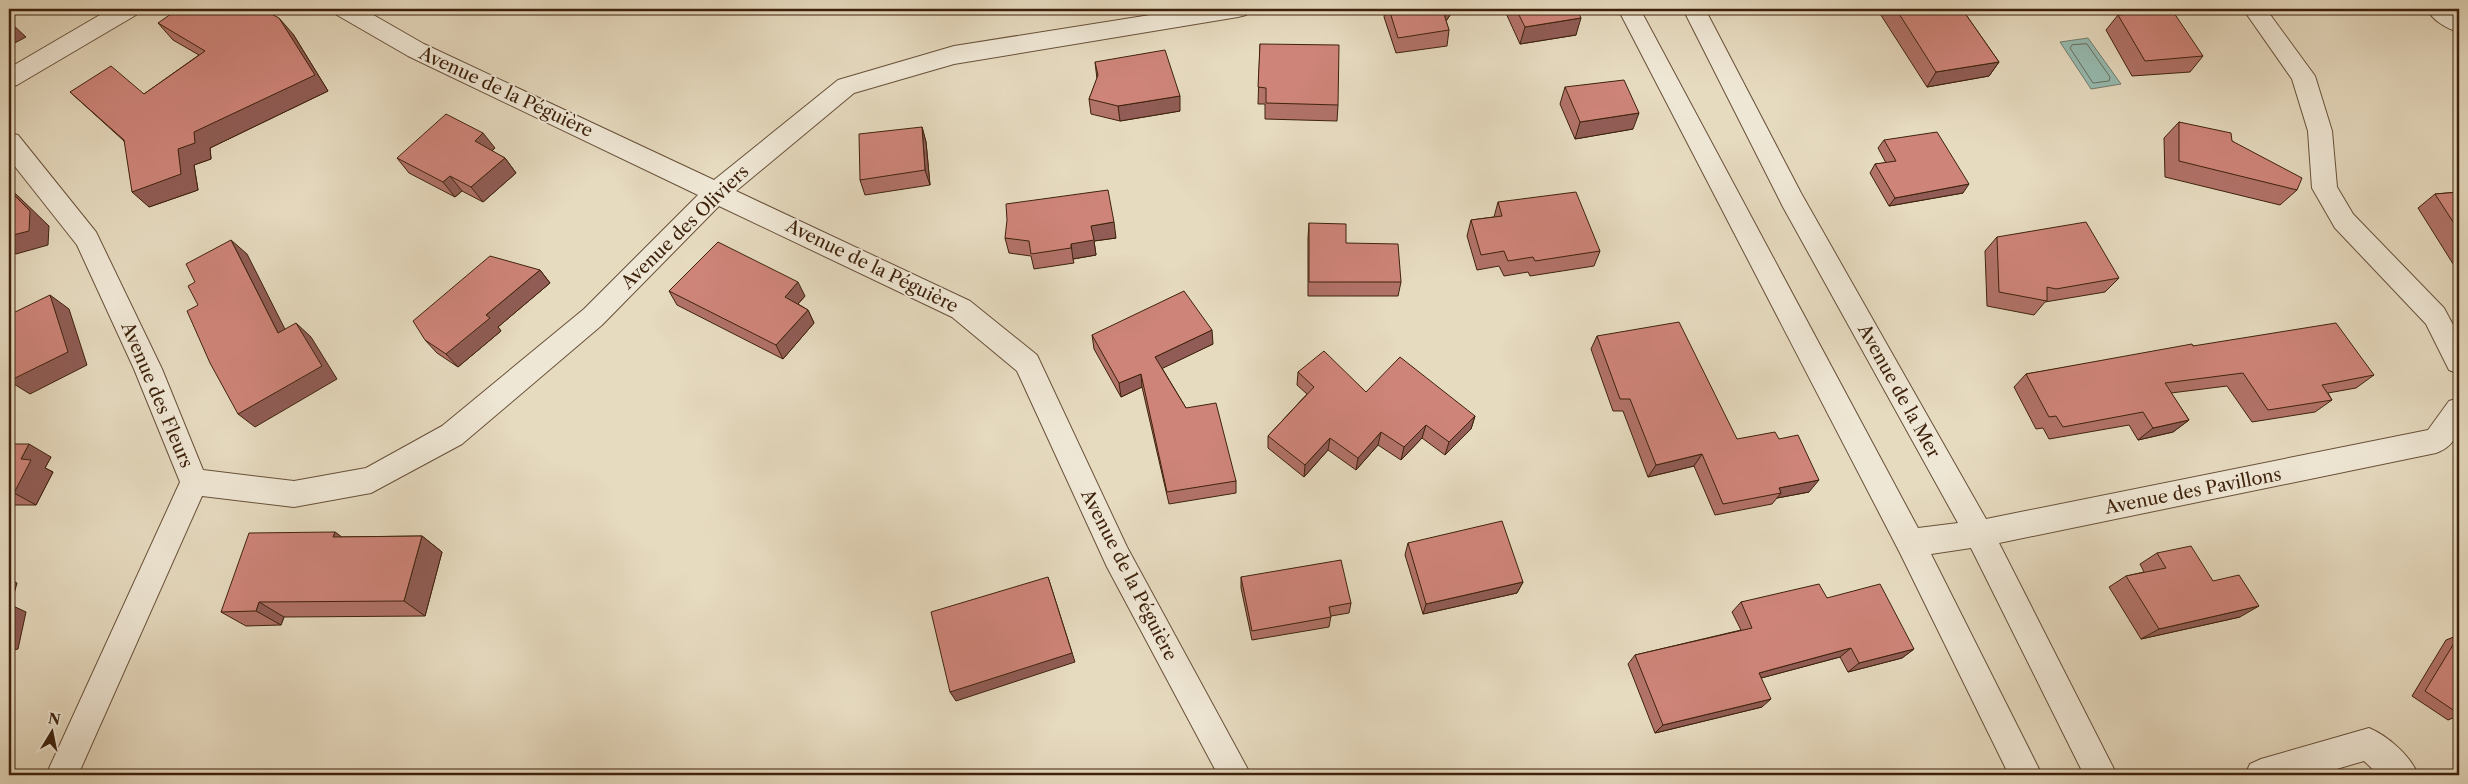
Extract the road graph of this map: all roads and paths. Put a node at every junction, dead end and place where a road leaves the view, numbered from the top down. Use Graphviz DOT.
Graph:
graph roads {
  1 [pos="128,9"];
  2 [pos="345,9"];
  3 [pos="1238,9"];
  4 [pos="1629,9"];
  5 [pos="1694,9"];
  6 [pos="2254,9"];
  7 [pos="2438,9"];
  8 [pos="1119,18"];
  9 [pos="2459,24"];
  10 [pos="9,79"];
  11 [pos="9,142"];
  12 [pos="717,192"];
  13 [pos="2459,362"];
  14 [pos="2459,410"];
  15 [pos="194,482"];
  16 [pos="1979,534"];
  17 [pos="1910,543"];
  18 [pos="62,775"];
  19 [pos="1235,775"];
  20 [pos="2026,775"];
  21 [pos="2101,775"];
  22 [pos="2261,775"];
  23 [pos="2402,775"];
  1 -- 10 [label="street"];
  2 -- 12 [label="street, Avenue de la Péguière"];
  3 -- 8 [label="street, Avenue des Oliviers"];
  4 -- 17 [label="street"];
  5 -- 16 [label="street, Avenue de la Mer"];
  6 -- 13 [label="street"];
  7 -- 9 [label="street"];
  8 -- 12 [label="street, Avenue des Oliviers"];
  11 -- 15 [label="street, Avenue des Fleurs"];
  12 -- 15 [label="street, Avenue des Oliviers"];
  12 -- 19 [label="street, Avenue de la Péguière"];
  14 -- 16 [label="street, Avenue des Pavillons"];
  15 -- 18 [label="street, Avenue des Fleurs"];
  16 -- 17 [label="street, Avenue des Pavillons"];
  16 -- 21 [label="street, Avenue de la Mer"];
  17 -- 20 [label="street"];
  22 -- 23 [label="street"];
}
